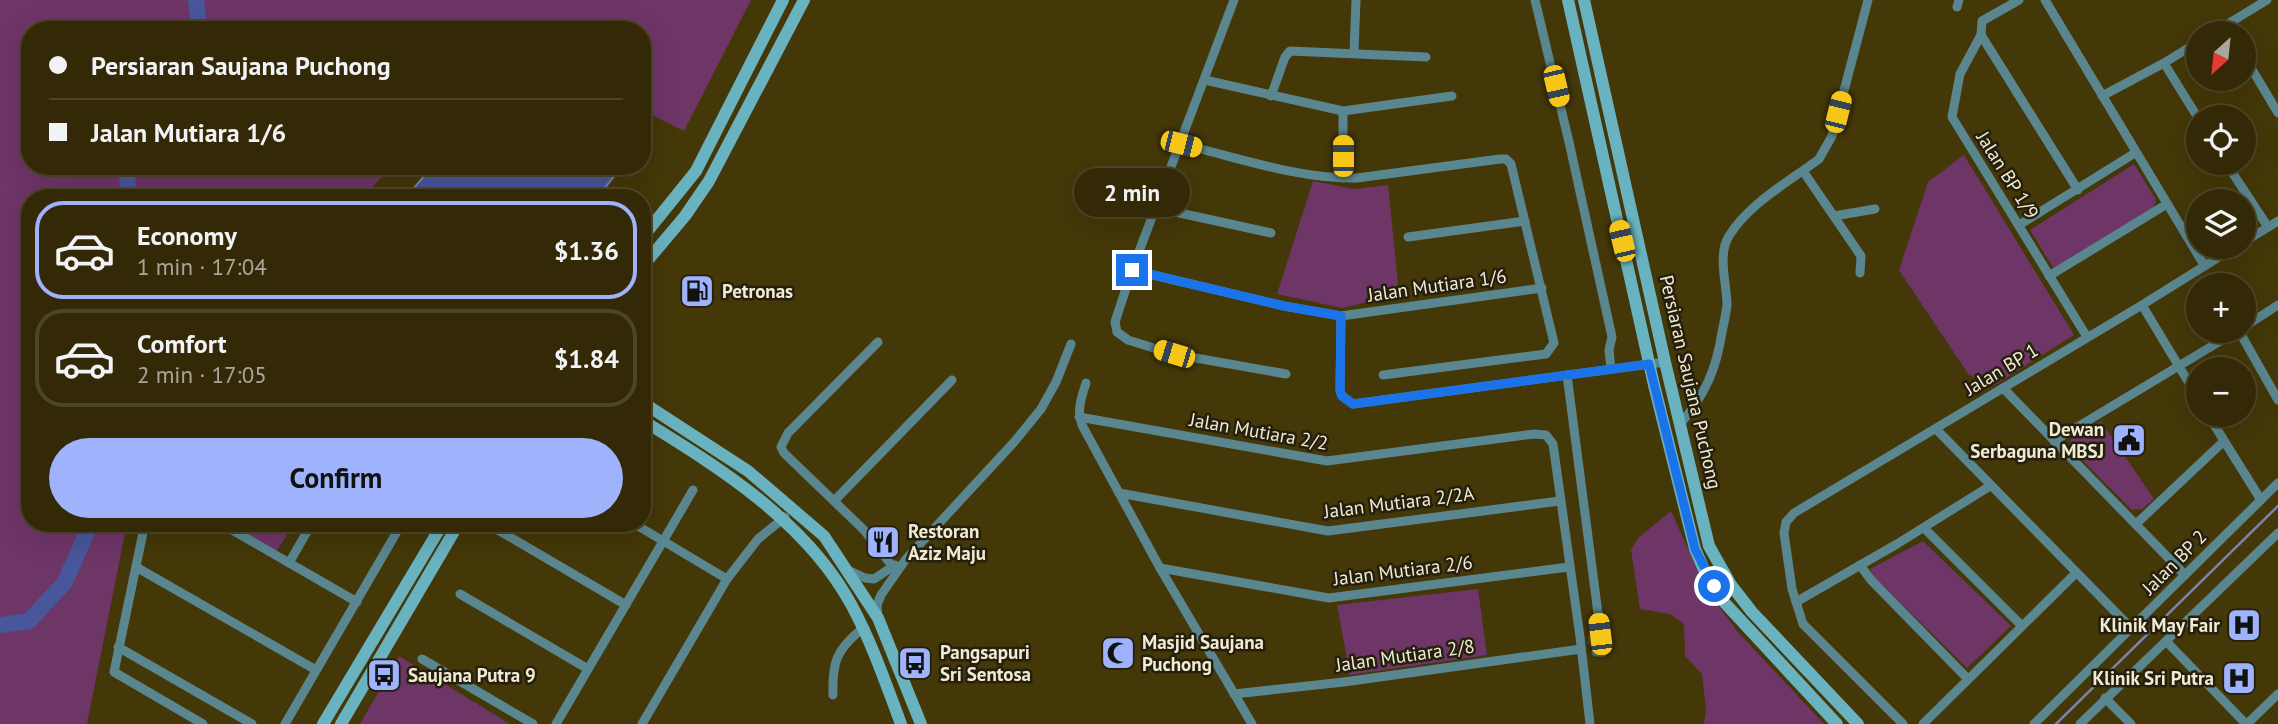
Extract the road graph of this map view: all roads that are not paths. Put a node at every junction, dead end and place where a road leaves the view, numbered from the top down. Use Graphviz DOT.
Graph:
graph roads {
  1 [pos="783,0"];
  2 [pos="804,0"];
  3 [pos="1234,0"];
  4 [pos="1356,0"];
  5 [pos="1535,0"];
  6 [pos="1568,0"];
  7 [pos="1584,0"];
  8 [pos="1868,0"];
  9 [pos="2019,0"];
  10 [pos="2045,0"];
  11 [pos="2267,0"];
  12 [pos="2238,21"];
  13 [pos="1981,35"];
  14 [pos="2186,49"];
  15 [pos="1354,52"];
  16 [pos="1426,57"];
  17 [pos="2164,63"];
  18 [pos="2256,76"];
  19 [pos="1205,80"];
  20 [pos="1271,96"];
  21 [pos="1452,96"];
  22 [pos="2102,96"];
  23 [pos="2190,105"];
  24 [pos="1343,111"];
  25 [pos="2278,113"];
  26 [pos="712,141"];
  27 [pos="1181,144"];
  28 [pos="2136,153"];
  29 [pos="721,160"];
  30 [pos="696,171"];
  31 [pos="1803,171"];
  32 [pos="2234,175"];
  33 [pos="1342,178"];
  34 [pos="2078,190"];
  35 [pos="2167,204"];
  36 [pos="1157,208"];
  37 [pos="1875,209"];
  38 [pos="1834,216"];
  39 [pos="2278,221"];
  40 [pos="1525,222"];
  41 [pos="2019,225"];
  42 [pos="651,227"];
  43 [pos="2268,227"];
  44 [pos="1271,233"];
  45 [pos="2256,234"];
  46 [pos="1408,237"];
  47 [pos="651,256"];
  48 [pos="2214,259"];
  49 [pos="2204,265"];
  50 [pos="1132,270"];
  51 [pos="1860,273"];
  52 [pos="2049,276"];
  53 [pos="1542,288"];
  54 [pos="2142,305"];
  55 [pos="2278,305"];
  56 [pos="1341,316"];
  57 [pos="2256,319"];
  58 [pos="2087,337"];
  59 [pos="878,342"];
  60 [pos="2217,343"];
  61 [pos="2245,343"];
  62 [pos="1071,344"];
  63 [pos="1665,362"];
  64 [pos="1649,364"];
  65 [pos="2178,365"];
  66 [pos="1611,369"];
  67 [pos="1286,374"];
  68 [pos="1383,375"];
  69 [pos="1567,375"];
  70 [pos="2186,378"];
  71 [pos="952,380"];
  72 [pos="1086,383"];
  73 [pos="2003,388"];
  74 [pos="2278,400"];
  75 [pos="651,408"];
  76 [pos="1079,417"];
  77 [pos="1681,423"];
  78 [pos="651,425"];
  79 [pos="2215,427"];
  80 [pos="1936,429"];
  81 [pos="2054,441"];
  82 [pos="2224,441"];
  83 [pos="2278,483"];
  84 [pos="1990,486"];
  85 [pos="693,491"];
  86 [pos="1119,493"];
  87 [pos="1560,500"];
  88 [pos="2261,500"];
  89 [pos="834,501"];
  90 [pos="794,510"];
  91 [pos="782,519"];
  92 [pos="2136,524"];
  93 [pos="1924,528"];
  94 [pos="143,532"];
  95 [pos="237,532"];
  96 [pos="307,532"];
  97 [pos="397,532"];
  98 [pos="438,532"];
  99 [pos="454,532"];
  100 [pos="501,532"];
  101 [pos="648,532"];
  102 [pos="2278,533"];
  103 [pos="663,541"];
  104 [pos="906,559"];
  105 [pos="289,563"];
  106 [pos="1860,565"];
  107 [pos="892,566"];
  108 [pos="1569,567"];
  109 [pos="136,568"];
  110 [pos="1160,568"];
  111 [pos="848,570"];
  112 [pos="2076,573"];
  113 [pos="2185,575"];
  114 [pos="727,579"];
  115 [pos="460,594"];
  116 [pos="1796,602"];
  117 [pos="357,603"];
  118 [pos="626,605"];
  119 [pos="878,618"];
  120 [pos="2021,625"];
  121 [pos="863,628"];
  122 [pos="2131,628"];
  123 [pos="2166,641"];
  124 [pos="1591,645"];
  125 [pos="118,647"];
  126 [pos="422,659"];
  127 [pos="588,669"];
  128 [pos="316,670"];
  129 [pos="1968,678"];
  130 [pos="1234,694"];
  131 [pos="2278,694"];
  132 [pos="833,695"];
  133 [pos="2105,698"];
  134 [pos="203,724"];
  135 [pos="252,724"];
  136 [pos="285,724"];
  137 [pos="323,724"];
  138 [pos="341,724"];
  139 [pos="533,724"];
  140 [pos="556,724"];
  141 [pos="642,724"];
  142 [pos="901,724"];
  143 [pos="921,724"];
  144 [pos="1252,724"];
  145 [pos="1588,724"];
  146 [pos="1837,724"];
  147 [pos="1858,724"];
  148 [pos="1903,724"];
  149 [pos="1923,724"];
  150 [pos="2034,724"];
  151 [pos="2080,724"];
  152 [pos="2131,724"];
  153 [pos="2247,724"];
  1 -- 26 [label="street"];
  2 -- 29 [label="street"];
  3 -- 19 [label="street"];
  4 -- 15 [label="street"];
  5 -- 66 [label="street"];
  6 -- 64 [label="street, Persiaran Saujana Puchong"];
  7 -- 63 [label="street, Persiaran Saujana Puchong"];
  8 -- 31 [label="street"];
  9 -- 13 [label="street, Jalan BP 1/9"];
  10 -- 22 [label="street"];
  11 -- 12 [label="street"];
  13 -- 34 [label="street"];
  13 -- 41 [label="street, Jalan BP 1/9"];
  14 -- 17 [label="street"];
  15 -- 16 [label="street"];
  15 -- 20 [label="street"];
  17 -- 22 [label="street"];
  17 -- 23 [label="street"];
  18 -- 25 [label="street"];
  19 -- 20 [label="street"];
  19 -- 27 [label="street"];
  20 -- 24 [label="street"];
  21 -- 24 [label="street"];
  22 -- 28 [label="street"];
  24 -- 33 [label="street"];
  26 -- 29 [label="street"];
  26 -- 30 [label="street"];
  27 -- 33 [label="street"];
  27 -- 36 [label="street"];
  28 -- 34 [label="street"];
  28 -- 35 [label="street"];
  29 -- 30 [label="street"];
  29 -- 47 [label="street"];
  30 -- 42 [label="street"];
  31 -- 38 [label="street"];
  31 -- 77 [label="street"];
  32 -- 43 [label="street"];
  33 -- 40 [label="street"];
  34 -- 41 [label="street"];
  35 -- 49 [label="street"];
  35 -- 52 [label="street"];
  36 -- 44 [label="street"];
  36 -- 50 [label="street"];
  37 -- 38 [label="street"];
  38 -- 51 [label="street"];
  39 -- 43 [label="street"];
  40 -- 46 [label="street"];
  40 -- 53 [label="street"];
  41 -- 52 [label="street, Jalan BP 1/9"];
  43 -- 45 [label="street"];
  48 -- 49 [label="street, Jalan BP 1"];
  49 -- 54 [label="street, Jalan BP 1"];
  50 -- 56 [label="street, Jalan Mutiara 1/6"];
  50 -- 67 [label="street"];
  52 -- 58 [label="street, Jalan BP 1/9"];
  53 -- 56 [label="street, Jalan Mutiara 1/6"];
  53 -- 68 [label="street"];
  54 -- 58 [label="street, Jalan BP 1"];
  54 -- 65 [label="street"];
  55 -- 57 [label="street"];
  56 -- 69 [label="street"];
  58 -- 73 [label="street, Jalan BP 1"];
  59 -- 89 [label="street"];
  60 -- 65 [label="street"];
  61 -- 74 [label="street"];
  62 -- 104 [label="street"];
  63 -- 64 [label="street"];
  63 -- 77 [label="street, Persiaran Saujana Puchong"];
  64 -- 66 [label="street"];
  64 -- 146 [label="street, Persiaran Saujana Puchong"];
  65 -- 70 [label="street"];
  65 -- 81 [label="street"];
  66 -- 69 [label="street"];
  69 -- 124 [label="street"];
  71 -- 89 [label="street"];
  72 -- 76 [label="street"];
  73 -- 80 [label="street, Jalan BP 1"];
  73 -- 81 [label="street"];
  75 -- 90 [label="street"];
  76 -- 86 [label="street"];
  76 -- 87 [label="street, Jalan Mutiara 2/2"];
  77 -- 147 [label="street, Persiaran Saujana Puchong"];
  78 -- 91 [label="street"];
  79 -- 82 [label="street"];
  80 -- 84 [label="street"];
  80 -- 116 [label="street, Jalan BP 1"];
  81 -- 92 [label="street"];
  82 -- 88 [label="street"];
  82 -- 92 [label="street"];
  83 -- 88 [label="street, Jalan BP 2"];
  84 -- 93 [label="street"];
  84 -- 112 [label="street"];
  85 -- 103 [label="street"];
  86 -- 87 [label="street, Jalan Mutiara 2/2A"];
  86 -- 110 [label="street"];
  87 -- 108 [label="street"];
  88 -- 113 [label="street, Jalan BP 2"];
  89 -- 107 [label="street"];
  90 -- 91 [label="street"];
  90 -- 111 [label="street"];
  91 -- 114 [label="street"];
  91 -- 121 [label="street"];
  92 -- 113 [label="street"];
  93 -- 106 [label="street"];
  93 -- 120 [label="street"];
  94 -- 109 [label="street"];
  95 -- 105 [label="street"];
  96 -- 105 [label="street"];
  97 -- 117 [label="street"];
  98 -- 137 [label="street"];
  99 -- 138 [label="street"];
  100 -- 118 [label="street"];
  101 -- 103 [label="street"];
  102 -- 123 [label="street"];
  103 -- 114 [label="street"];
  103 -- 118 [label="street"];
  104 -- 107 [label="street"];
  104 -- 119 [label="street"];
  105 -- 117 [label="street"];
  106 -- 116 [label="street"];
  106 -- 129 [label="street"];
  107 -- 111 [label="street"];
  108 -- 110 [label="street, Jalan Mutiara 2/6"];
  108 -- 124 [label="street"];
  109 -- 125 [label="street"];
  109 -- 128 [label="street"];
  110 -- 130 [label="street"];
  111 -- 119 [label="street"];
  112 -- 120 [label="street"];
  112 -- 122 [label="street"];
  113 -- 122 [label="street, Jalan BP 2"];
  114 -- 141 [label="street"];
  115 -- 127 [label="street"];
  116 -- 148 [label="street"];
  117 -- 128 [label="street"];
  118 -- 127 [label="street"];
  119 -- 143 [label="street"];
  120 -- 129 [label="street"];
  121 -- 132 [label="street"];
  121 -- 142 [label="street"];
  122 -- 150 [label="street, Jalan BP 2"];
  123 -- 133 [label="street"];
  123 -- 153 [label="street"];
  124 -- 130 [label="street, Jalan Mutiara 2/8"];
  124 -- 145 [label="street"];
  125 -- 134 [label="street"];
  125 -- 135 [label="street"];
  126 -- 139 [label="street"];
  127 -- 140 [label="street"];
  128 -- 136 [label="street"];
  129 -- 149 [label="street"];
  130 -- 144 [label="street"];
  131 -- 153 [label="street"];
  133 -- 151 [label="street"];
  133 -- 152 [label="street"];
}
